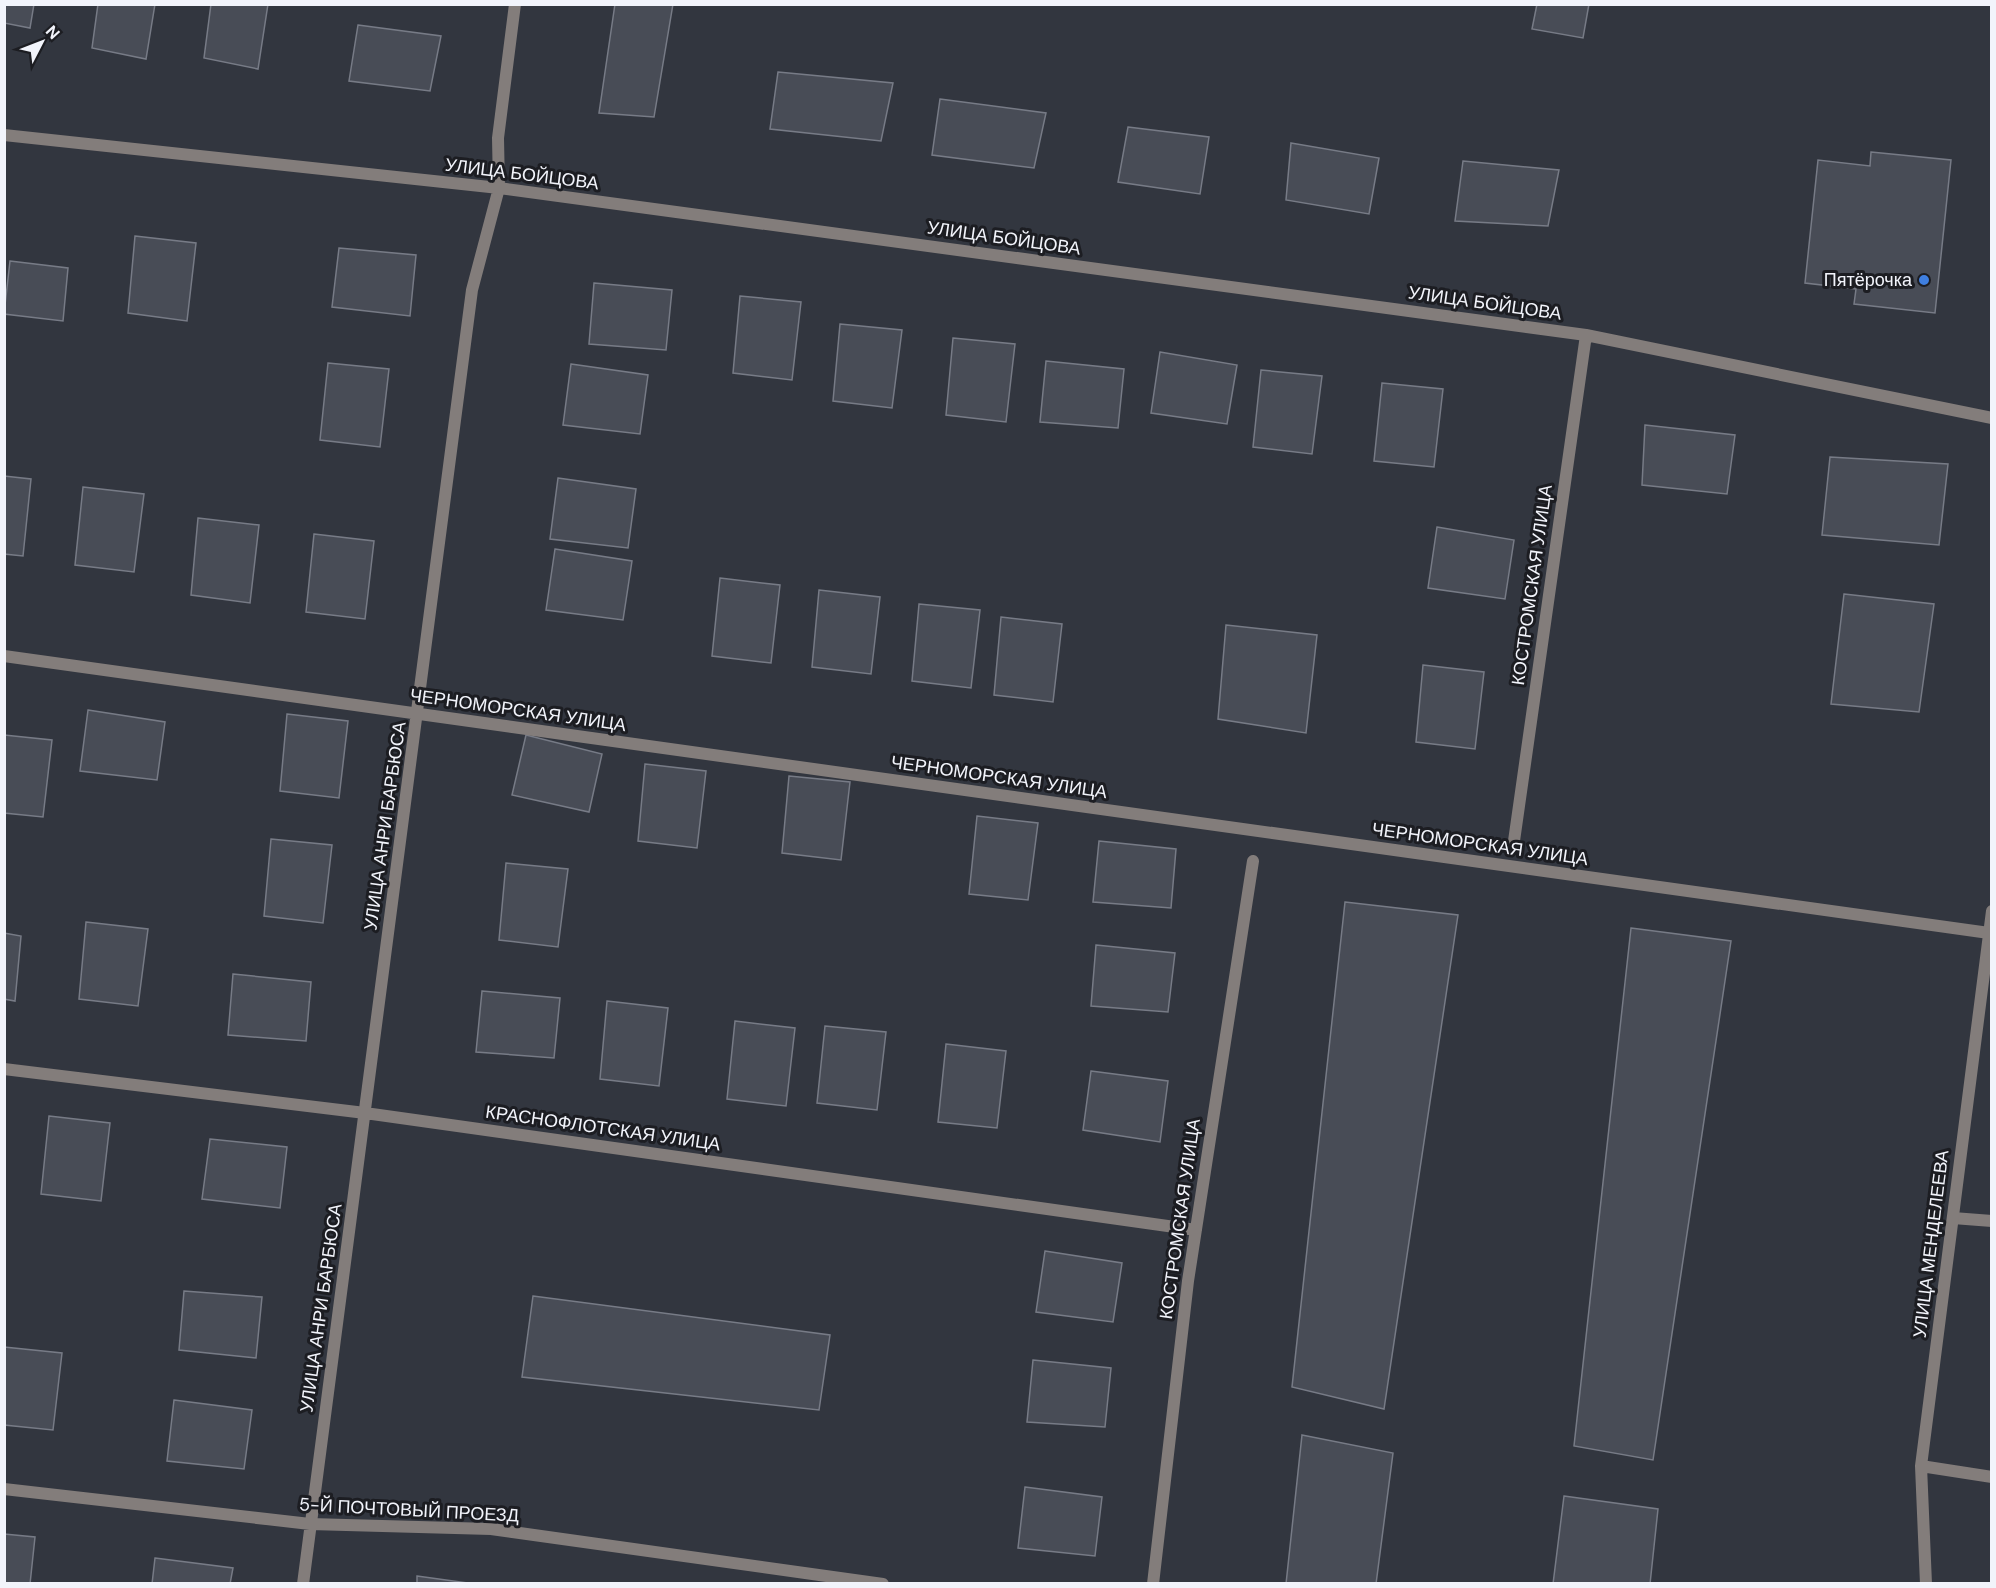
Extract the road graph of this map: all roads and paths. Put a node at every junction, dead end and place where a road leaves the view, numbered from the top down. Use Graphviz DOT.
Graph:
graph roads {
  1 [pos="515,4"];
  2 [pos="4,135"];
  3 [pos="499,188"];
  4 [pos="1586,334"];
  5 [pos="1992,418"];
  6 [pos="4,656"];
  7 [pos="418,714"];
  8 [pos="1514,841"];
  9 [pos="1253,861"];
  10 [pos="1992,911"];
  11 [pos="1989,933"];
  12 [pos="4,1069"];
  13 [pos="365,1113"];
  14 [pos="1953,1218"];
  15 [pos="1992,1221"];
  16 [pos="1196,1230"];
  17 [pos="1921,1466"];
  18 [pos="1992,1477"];
  19 [pos="4,1489"];
  20 [pos="310,1524"];
  21 [pos="303,1584"];
  22 [pos="883,1584"];
  23 [pos="1153,1584"];
  24 [pos="1926,1584"];
  1 -- 3 [label="street, УЛИЦА АНРИ БАРБЮСА"];
  2 -- 3 [label="street, УЛИЦА БОЙЦОВА"];
  3 -- 4 [label="street, УЛИЦА БОЙЦОВА"];
  3 -- 7 [label="street, УЛИЦА АНРИ БАРБЮСА"];
  4 -- 5 [label="street, УЛИЦА БОЙЦОВА"];
  4 -- 8 [label="street, КОСТРОМСКАЯ УЛИЦА"];
  6 -- 7 [label="street, ЧЕРНОМОРСКАЯ УЛИЦА"];
  7 -- 11 [label="street, ЧЕРНОМОРСКАЯ УЛИЦА"];
  7 -- 13 [label="street, УЛИЦА АНРИ БАРБЮСА"];
  9 -- 16 [label="street, КОСТРОМСКАЯ УЛИЦА"];
  10 -- 11 [label="street, УЛИЦА МЕНДЕЛЕЕВА"];
  11 -- 14 [label="street, УЛИЦА МЕНДЕЛЕЕВА"];
  12 -- 13 [label="street, КРАСНОФЛОТСКАЯ УЛИЦА"];
  13 -- 16 [label="street, КРАСНОФЛОТСКАЯ УЛИЦА"];
  13 -- 20 [label="street, УЛИЦА АНРИ БАРБЮСА"];
  14 -- 15 [label="street"];
  14 -- 17 [label="street, УЛИЦА МЕНДЕЛЕЕВА"];
  16 -- 23 [label="street, КОСТРОМСКАЯ УЛИЦА"];
  17 -- 18 [label="street"];
  17 -- 24 [label="street, УЛИЦА МЕНДЕЛЕЕВА"];
  19 -- 20 [label="street, 5-Й ПОЧТОВЫЙ ПРОЕЗД"];
  20 -- 21 [label="street, УЛИЦА АНРИ БАРБЮСА"];
  20 -- 22 [label="street, 5-Й ПОЧТОВЫЙ ПРОЕЗД"];
}
